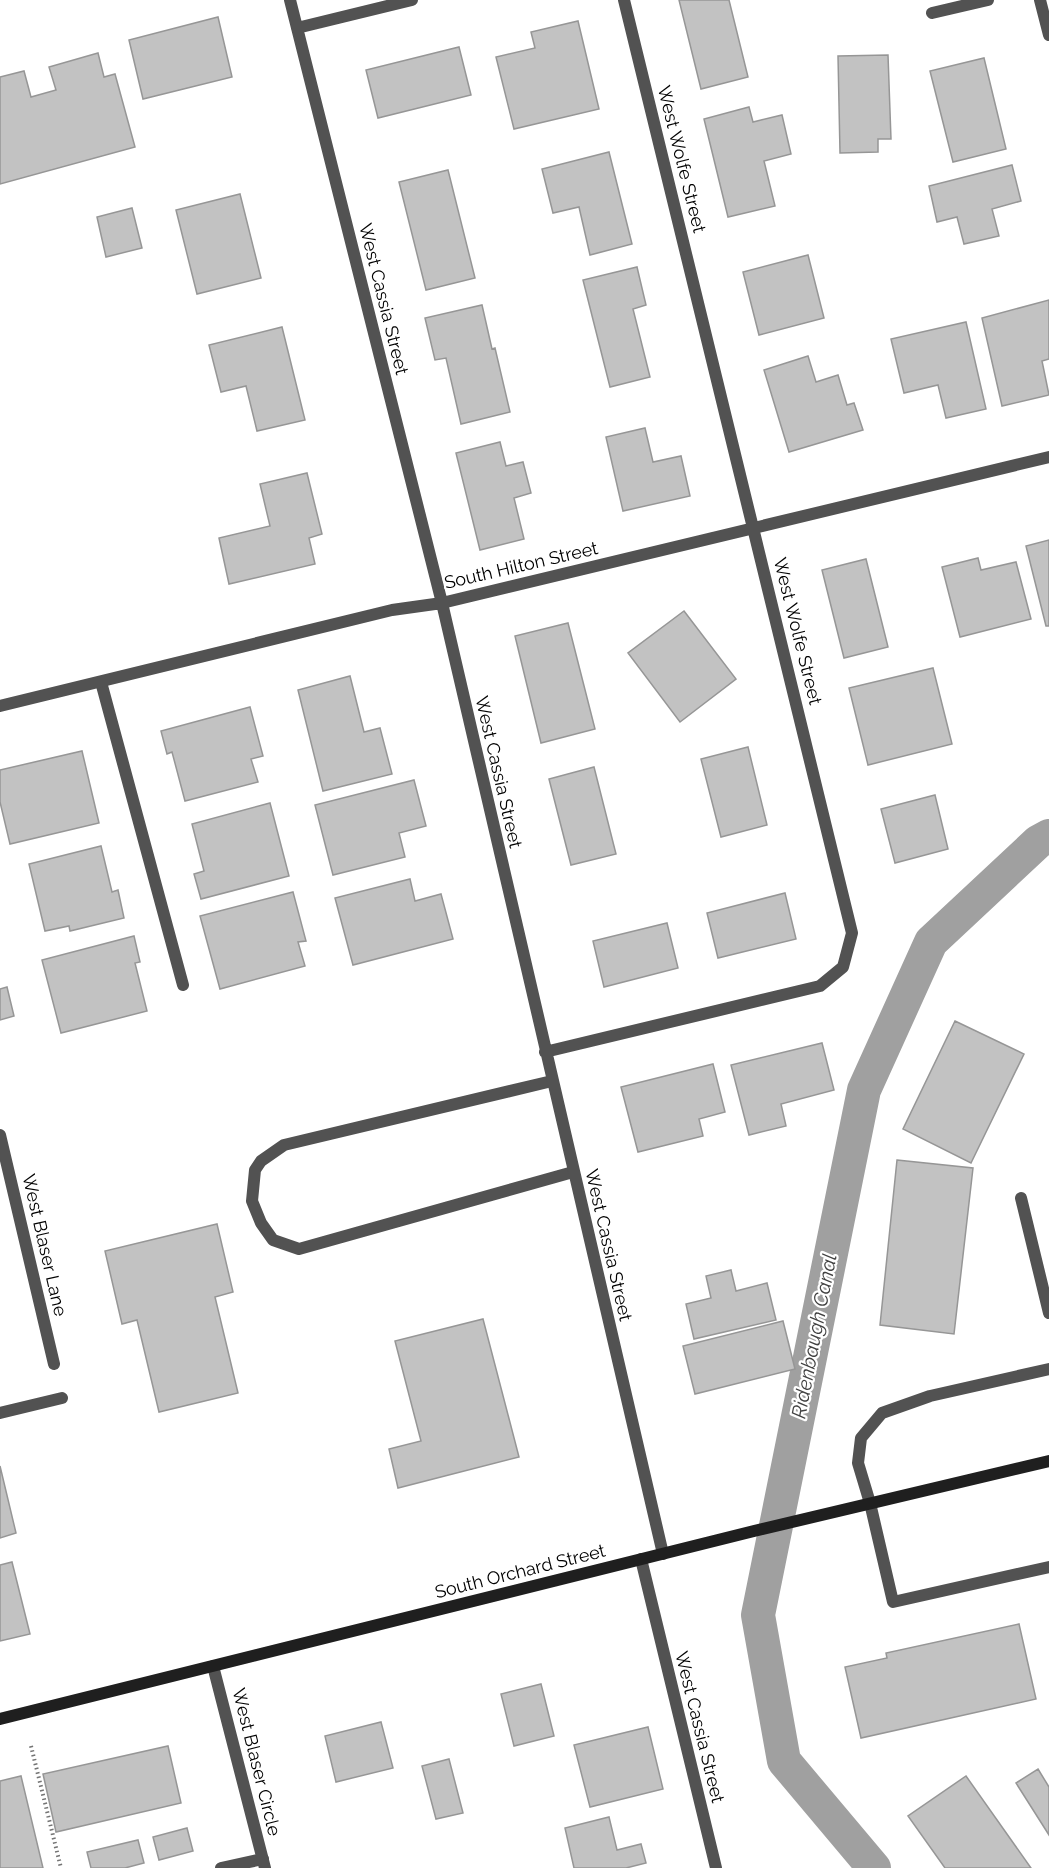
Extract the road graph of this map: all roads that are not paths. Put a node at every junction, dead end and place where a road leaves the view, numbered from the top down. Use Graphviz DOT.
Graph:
graph roads {
  1 [pos="290,0"];
  2 [pos="412,0"];
  3 [pos="624,0"];
  4 [pos="988,0"];
  5 [pos="1040,0"];
  6 [pos="932,13"];
  7 [pos="297,28"];
  8 [pos="1049,35"];
  9 [pos="1049,457"];
  10 [pos="754,528"];
  11 [pos="442,603"];
  12 [pos="101,682"];
  13 [pos="0,706"];
  14 [pos="183,985"];
  15 [pos="545,1052"];
  16 [pos="552,1080"];
  17 [pos="0,1135"];
  18 [pos="573,1172"];
  19 [pos="1022,1198"];
  20 [pos="1049,1312"];
  21 [pos="54,1364"];
  22 [pos="1049,1370"];
  23 [pos="62,1398"];
  24 [pos="0,1413"];
  25 [pos="1049,1461"];
  26 [pos="870,1503"];
  27 [pos="663,1554"];
  28 [pos="641,1559"];
  29 [pos="1049,1567"];
  30 [pos="213,1666"];
  31 [pos="0,1719"];
  32 [pos="264,1863"];
  33 [pos="221,1868"];
  34 [pos="716,1868"];
  1 -- 7 [label="street, West Cassia Street"];
  2 -- 7 [label="street"];
  3 -- 10 [label="street, West Wolfe Street"];
  4 -- 6 [label="street"];
  5 -- 8 [label="street"];
  7 -- 11 [label="street, West Cassia Street"];
  9 -- 10 [label="street, South Hilton Street"];
  10 -- 11 [label="street, South Hilton Street"];
  10 -- 15 [label="street, West Wolfe Street"];
  11 -- 12 [label="street, South Hilton Street"];
  11 -- 15 [label="street, West Cassia Street"];
  12 -- 13 [label="street, South Hilton Street"];
  12 -- 14 [label="street"];
  15 -- 16 [label="street, West Cassia Street"];
  16 -- 18 [label="street, West Cassia Street"];
  16 -- 18 [label="street"];
  17 -- 21 [label="street, West Blaser Lane"];
  18 -- 27 [label="street, West Cassia Street"];
  19 -- 20 [label="street"];
  22 -- 26 [label="street"];
  23 -- 24 [label="street"];
  25 -- 26 [label="main road, South Orchard Street"];
  26 -- 27 [label="main road, South Orchard Street"];
  26 -- 29 [label="street"];
  27 -- 28 [label="main road, South Orchard Street"];
  28 -- 30 [label="main road, South Orchard Street"];
  28 -- 34 [label="street, West Cassia Street"];
  30 -- 31 [label="main road, South Orchard Street"];
  30 -- 32 [label="street, West Blaser Circle"];
  32 -- 33 [label="street"];
}
